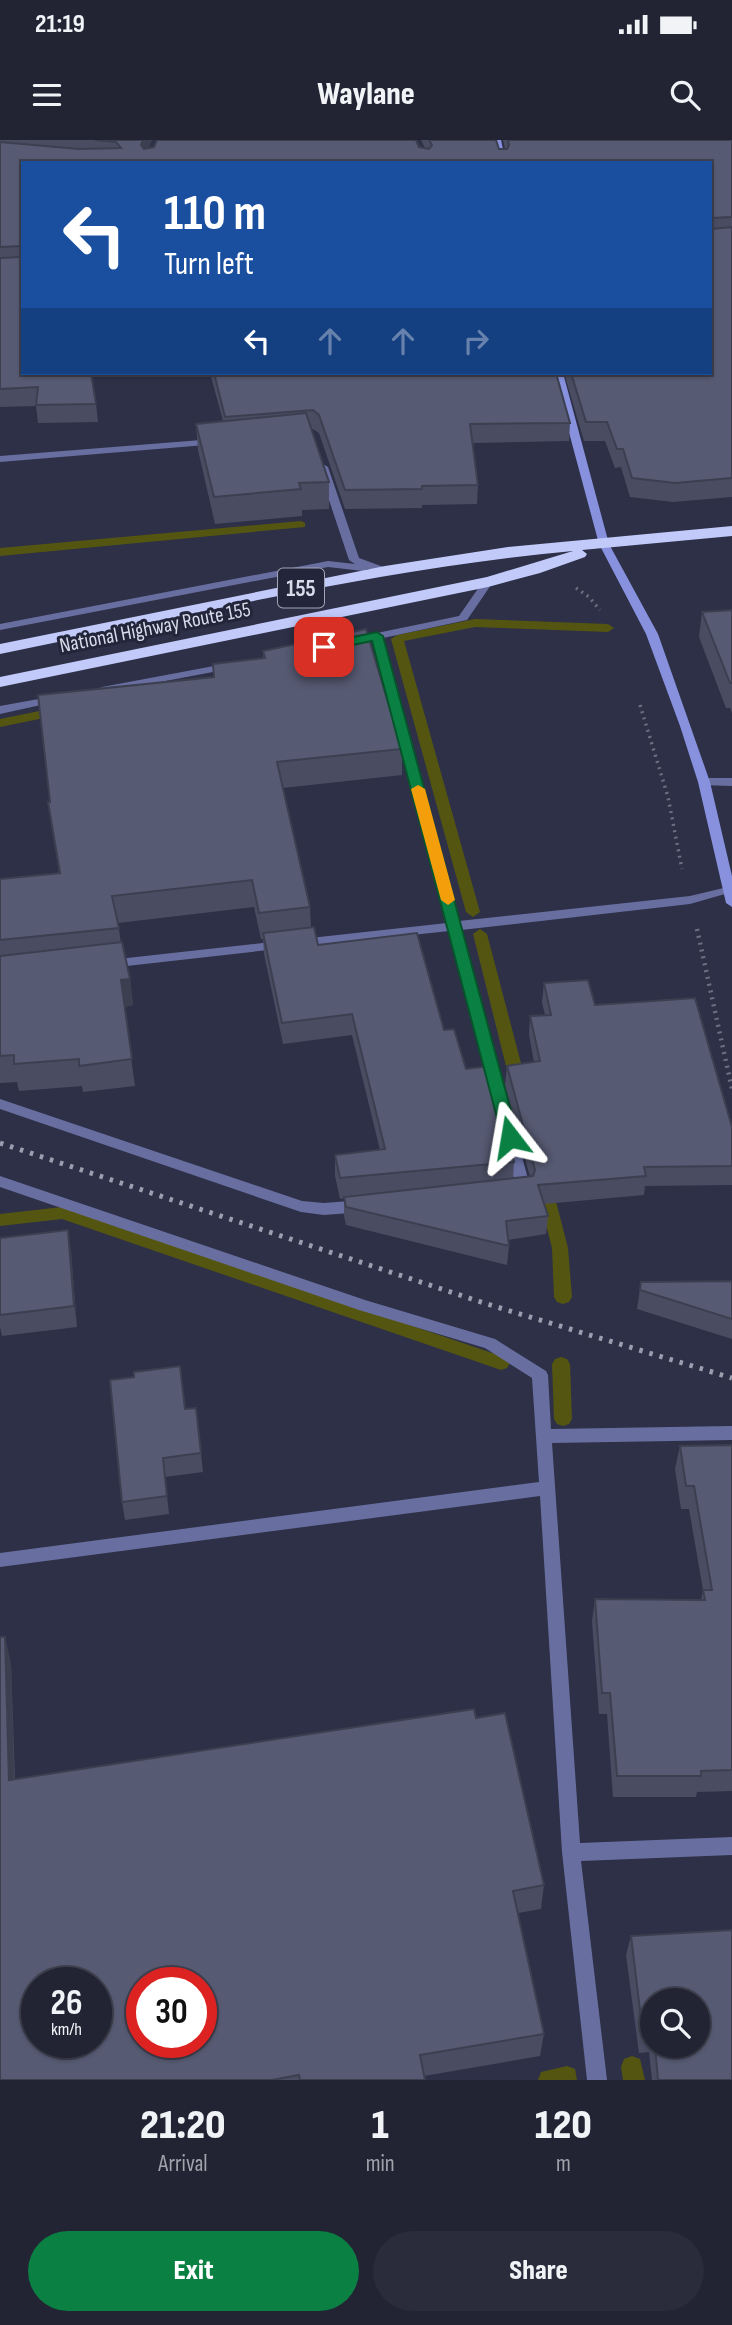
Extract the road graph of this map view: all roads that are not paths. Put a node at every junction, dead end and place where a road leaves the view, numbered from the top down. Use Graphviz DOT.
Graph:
graph roads {
  1 [pos="497,140"];
  2 [pos="502,161"];
  3 [pos="559,375"];
  4 [pos="230,440"];
  5 [pos="0,459"];
  6 [pos="320,459"];
  7 [pos="732,531"];
  8 [pos="604,544"];
  9 [pos="386,571"];
  10 [pos="488,582"];
  11 [pos="0,627"];
  12 [pos="377,636"];
  13 [pos="351,642"];
  14 [pos="0,649"];
  15 [pos="244,663"];
  16 [pos="0,682"];
  17 [pos="95,692"];
  18 [pos="68,697"];
  19 [pos="0,710"];
  20 [pos="705,782"];
  21 [pos="732,782"];
  22 [pos="729,889"];
  23 [pos="732,904"];
  24 [pos="455,925"];
  25 [pos="92,966"];
  26 [pos="0,1104"];
  27 [pos="0,1181"];
  28 [pos="497,1193"];
  29 [pos="377,1204"];
  30 [pos="732,1433"];
  31 [pos="543,1436"];
  32 [pos="547,1488"];
  33 [pos="0,1560"];
  34 [pos="732,1846"];
  35 [pos="571,1852"];
  36 [pos="597,2080"];
  1 -- 2 [label="street"];
  3 -- 8 [label="street"];
  4 -- 5 [label="street"];
  6 -- 9 [label="street"];
  7 -- 8 [label="highway, National Highway Route 155 / 155"];
  8 -- 9 [label="highway, National Highway Route 155 / 155"];
  8 -- 10 [label="highway, National Highway Route 155 / 155"];
  8 -- 20 [label="street"];
  9 -- 11 [label="street"];
  9 -- 14 [label="highway, National Highway Route 155 / 155"];
  10 -- 12 [label="street"];
  10 -- 16 [label="highway, National Highway Route 155 / 155"];
  12 -- 13 [label="street"];
  12 -- 24 [label="street"];
  15 -- 17 [label="street"];
  18 -- 19 [label="street"];
  20 -- 21 [label="street"];
  20 -- 22 [label="street"];
  22 -- 23 [label="street"];
  22 -- 24 [label="street"];
  24 -- 25 [label="street"];
  24 -- 28 [label="street"];
  26 -- 29 [label="street"];
  27 -- 31 [label="street"];
  30 -- 31 [label="street"];
  31 -- 32 [label="street"];
  32 -- 33 [label="street"];
  32 -- 35 [label="street"];
  34 -- 35 [label="street"];
  35 -- 36 [label="street"];
}
